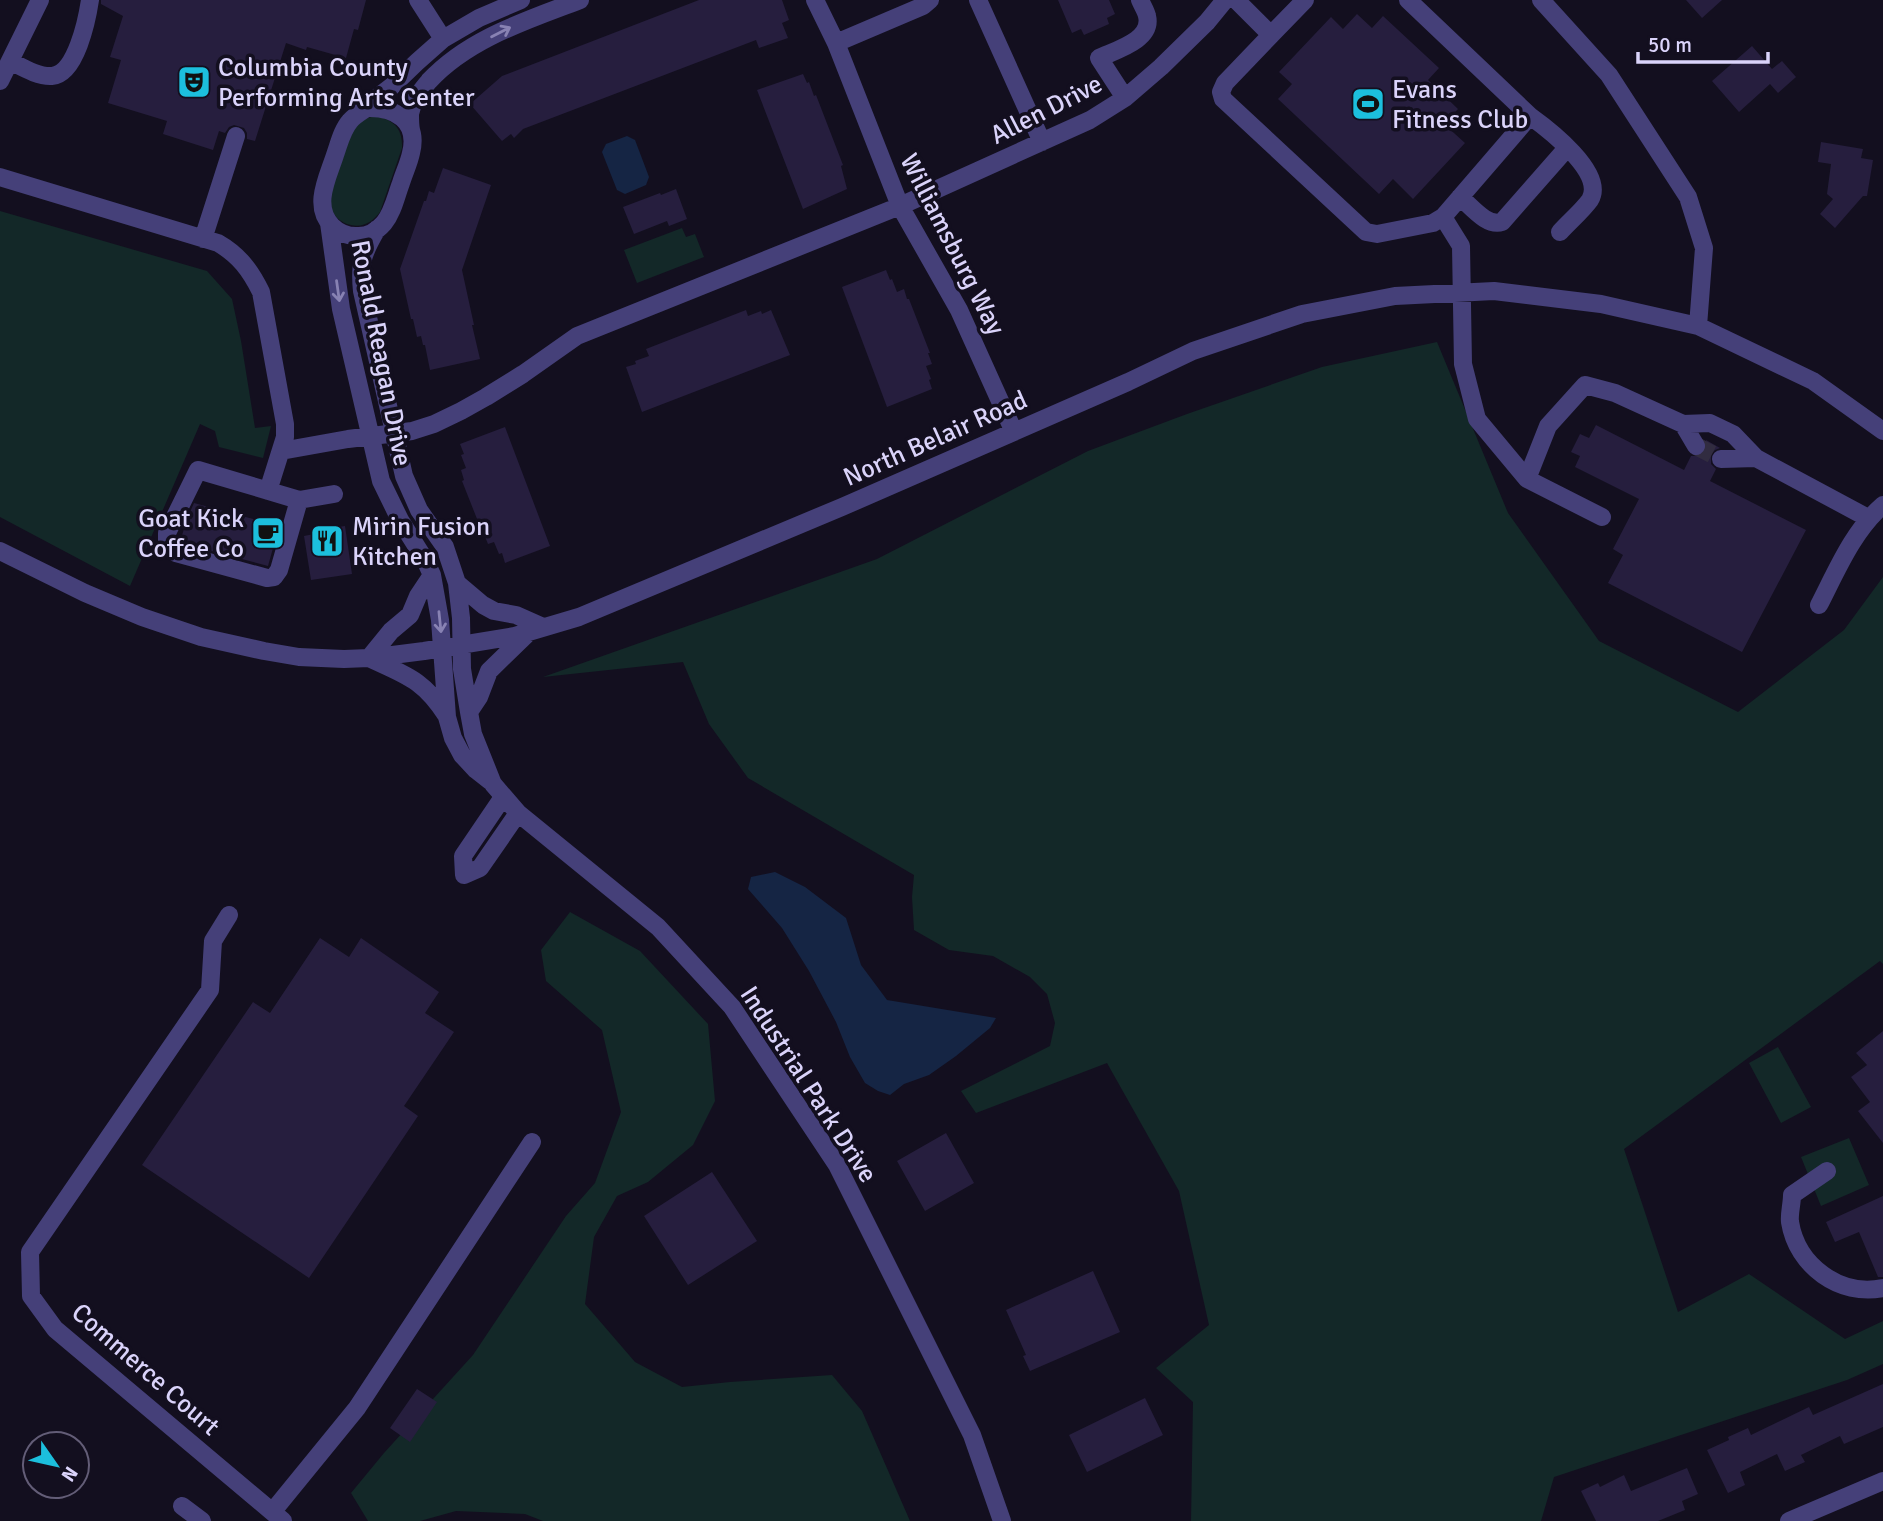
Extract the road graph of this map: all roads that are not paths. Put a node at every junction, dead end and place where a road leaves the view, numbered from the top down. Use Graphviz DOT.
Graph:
graph roads {
  1 [pos="40,0"];
  2 [pos="90,0"];
  3 [pos="418,0"];
  4 [pos="521,0"];
  5 [pos="580,0"];
  6 [pos="816,0"];
  7 [pos="930,0"];
  8 [pos="978,0"];
  9 [pos="1140,0"];
  10 [pos="1225,0"];
  11 [pos="1236,0"];
  12 [pos="1305,0"];
  13 [pos="1408,0"];
  14 [pos="1541,0"];
  15 [pos="1271,35"];
  16 [pos="443,39"];
  17 [pos="836,43"];
  18 [pos="10,61"];
  19 [pos="0,81"];
  20 [pos="1125,98"];
  21 [pos="358,113"];
  22 [pos="1530,116"];
  23 [pos="411,130"];
  24 [pos="236,136"];
  25 [pos="1042,142"];
  26 [pos="1567,148"];
  27 [pos="0,177"];
  28 [pos="1460,197"];
  29 [pos="901,206"];
  30 [pos="1443,217"];
  31 [pos="329,223"];
  32 [pos="377,229"];
  33 [pos="1560,232"];
  34 [pos="204,239"];
  35 [pos="1463,293"];
  36 [pos="1698,326"];
  37 [pos="1683,424"];
  38 [pos="1883,431"];
  39 [pos="1014,432"];
  40 [pos="394,434"];
  41 [pos="370,437"];
  42 [pos="1696,446"];
  43 [pos="281,451"];
  44 [pos="1756,458"];
  45 [pos="1721,459"];
  46 [pos="1527,480"];
  47 [pos="268,491"];
  48 [pos="334,494"];
  49 [pos="299,500"];
  50 [pos="1883,505"];
  51 [pos="1602,517"];
  52 [pos="1868,518"];
  53 [pos="0,551"];
  54 [pos="432,575"];
  55 [pos="457,583"];
  56 [pos="1819,605"];
  57 [pos="537,629"];
  58 [pos="462,645"];
  59 [pos="442,648"];
  60 [pos="369,658"];
  61 [pos="469,712"];
  62 [pos="447,717"];
  63 [pos="498,790"];
  64 [pos="518,813"];
  65 [pos="229,915"];
  66 [pos="532,1142"];
  67 [pos="1827,1171"];
  68 [pos="1883,1289"];
  69 [pos="1881,1488"];
  70 [pos="182,1506"];
  71 [pos="278,1516"];
  72 [pos="202,1521"];
  73 [pos="1002,1521"];
  74 [pos="1789,1521"];
  1 -- 18 [label="street"];
  2 -- 18 [label="street"];
  3 -- 16 [label="street"];
  4 -- 16 [label="street, Ronald Reagan Drive"];
  23 -- 5 [label="street, Ronald Reagan Drive, one-way"];
  6 -- 17 [label="street, Williamsburg Way"];
  7 -- 17 [label="street"];
  8 -- 25 [label="street"];
  9 -- 20 [label="street"];
  10 -- 20 [label="street, Allen Drive"];
  11 -- 15 [label="street"];
  12 -- 15 [label="street"];
  13 -- 22 [label="street"];
  14 -- 36 [label="street"];
  15 -- 30 [label="street"];
  16 -- 21 [label="street, Ronald Reagan Drive"];
  17 -- 29 [label="street, Williamsburg Way"];
  18 -- 19 [label="street"];
  20 -- 25 [label="street, Allen Drive"];
  21 -- 23 [label="street"];
  21 -- 31 [label="street, Ronald Reagan Drive"];
  22 -- 26 [label="street"];
  22 -- 28 [label="street"];
  23 -- 32 [label="street, Ronald Reagan Drive"];
  24 -- 34 [label="street"];
  25 -- 29 [label="street, Allen Drive"];
  26 -- 28 [label="street"];
  26 -- 33 [label="street"];
  27 -- 34 [label="street"];
  28 -- 30 [label="street"];
  29 -- 39 [label="street, Williamsburg Way"];
  29 -- 40 [label="street, Allen Drive"];
  30 -- 35 [label="street"];
  31 -- 32 [label="street, Ronald Reagan Drive"];
  31 -- 41 [label="street, Ronald Reagan Drive, one-way"];
  32 -- 40 [label="street, Ronald Reagan Drive"];
  34 -- 43 [label="street"];
  35 -- 36 [label="street, North Belair Road"];
  35 -- 39 [label="street, North Belair Road"];
  35 -- 46 [label="street"];
  36 -- 38 [label="street, North Belair Road"];
  37 -- 42 [label="street"];
  37 -- 44 [label="street"];
  37 -- 46 [label="street"];
  39 -- 57 [label="street, North Belair Road"];
  40 -- 41 [label="street, Allen Drive"];
  40 -- 55 [label="street, Ronald Reagan Drive"];
  41 -- 43 [label="street, Allen Drive"];
  41 -- 54 [label="street, Ronald Reagan Drive"];
  43 -- 47 [label="street"];
  44 -- 45 [label="street"];
  44 -- 52 [label="street"];
  46 -- 51 [label="street"];
  47 -- 49 [label="street"];
  47 -- 49 [label="street"];
  48 -- 49 [label="street"];
  50 -- 52 [label="street"];
  52 -- 56 [label="street"];
  53 -- 60 [label="street, North Belair Road"];
  54 -- 59 [label="street, Ronald Reagan Drive, one-way"];
  54 -- 60 [label="street"];
  55 -- 57 [label="street"];
  55 -- 58 [label="street, Ronald Reagan Drive"];
  57 -- 58 [label="street, North Belair Road"];
  57 -- 61 [label="street"];
  58 -- 59 [label="street, North Belair Road"];
  58 -- 61 [label="street, Industrial Park Drive"];
  59 -- 60 [label="street, North Belair Road"];
  59 -- 62 [label="street, Industrial Park Drive"];
  60 -- 62 [label="street"];
  61 -- 63 [label="street, Industrial Park Drive"];
  62 -- 63 [label="street, Industrial Park Drive"];
  63 -- 64 [label="street, Industrial Park Drive"];
  63 -- 64 [label="street"];
  64 -- 73 [label="street, Industrial Park Drive"];
  65 -- 71 [label="street, Commerce Court"];
  66 -- 71 [label="street"];
  67 -- 68 [label="street"];
  69 -- 74 [label="street"];
  70 -- 72 [label="street"];
}
